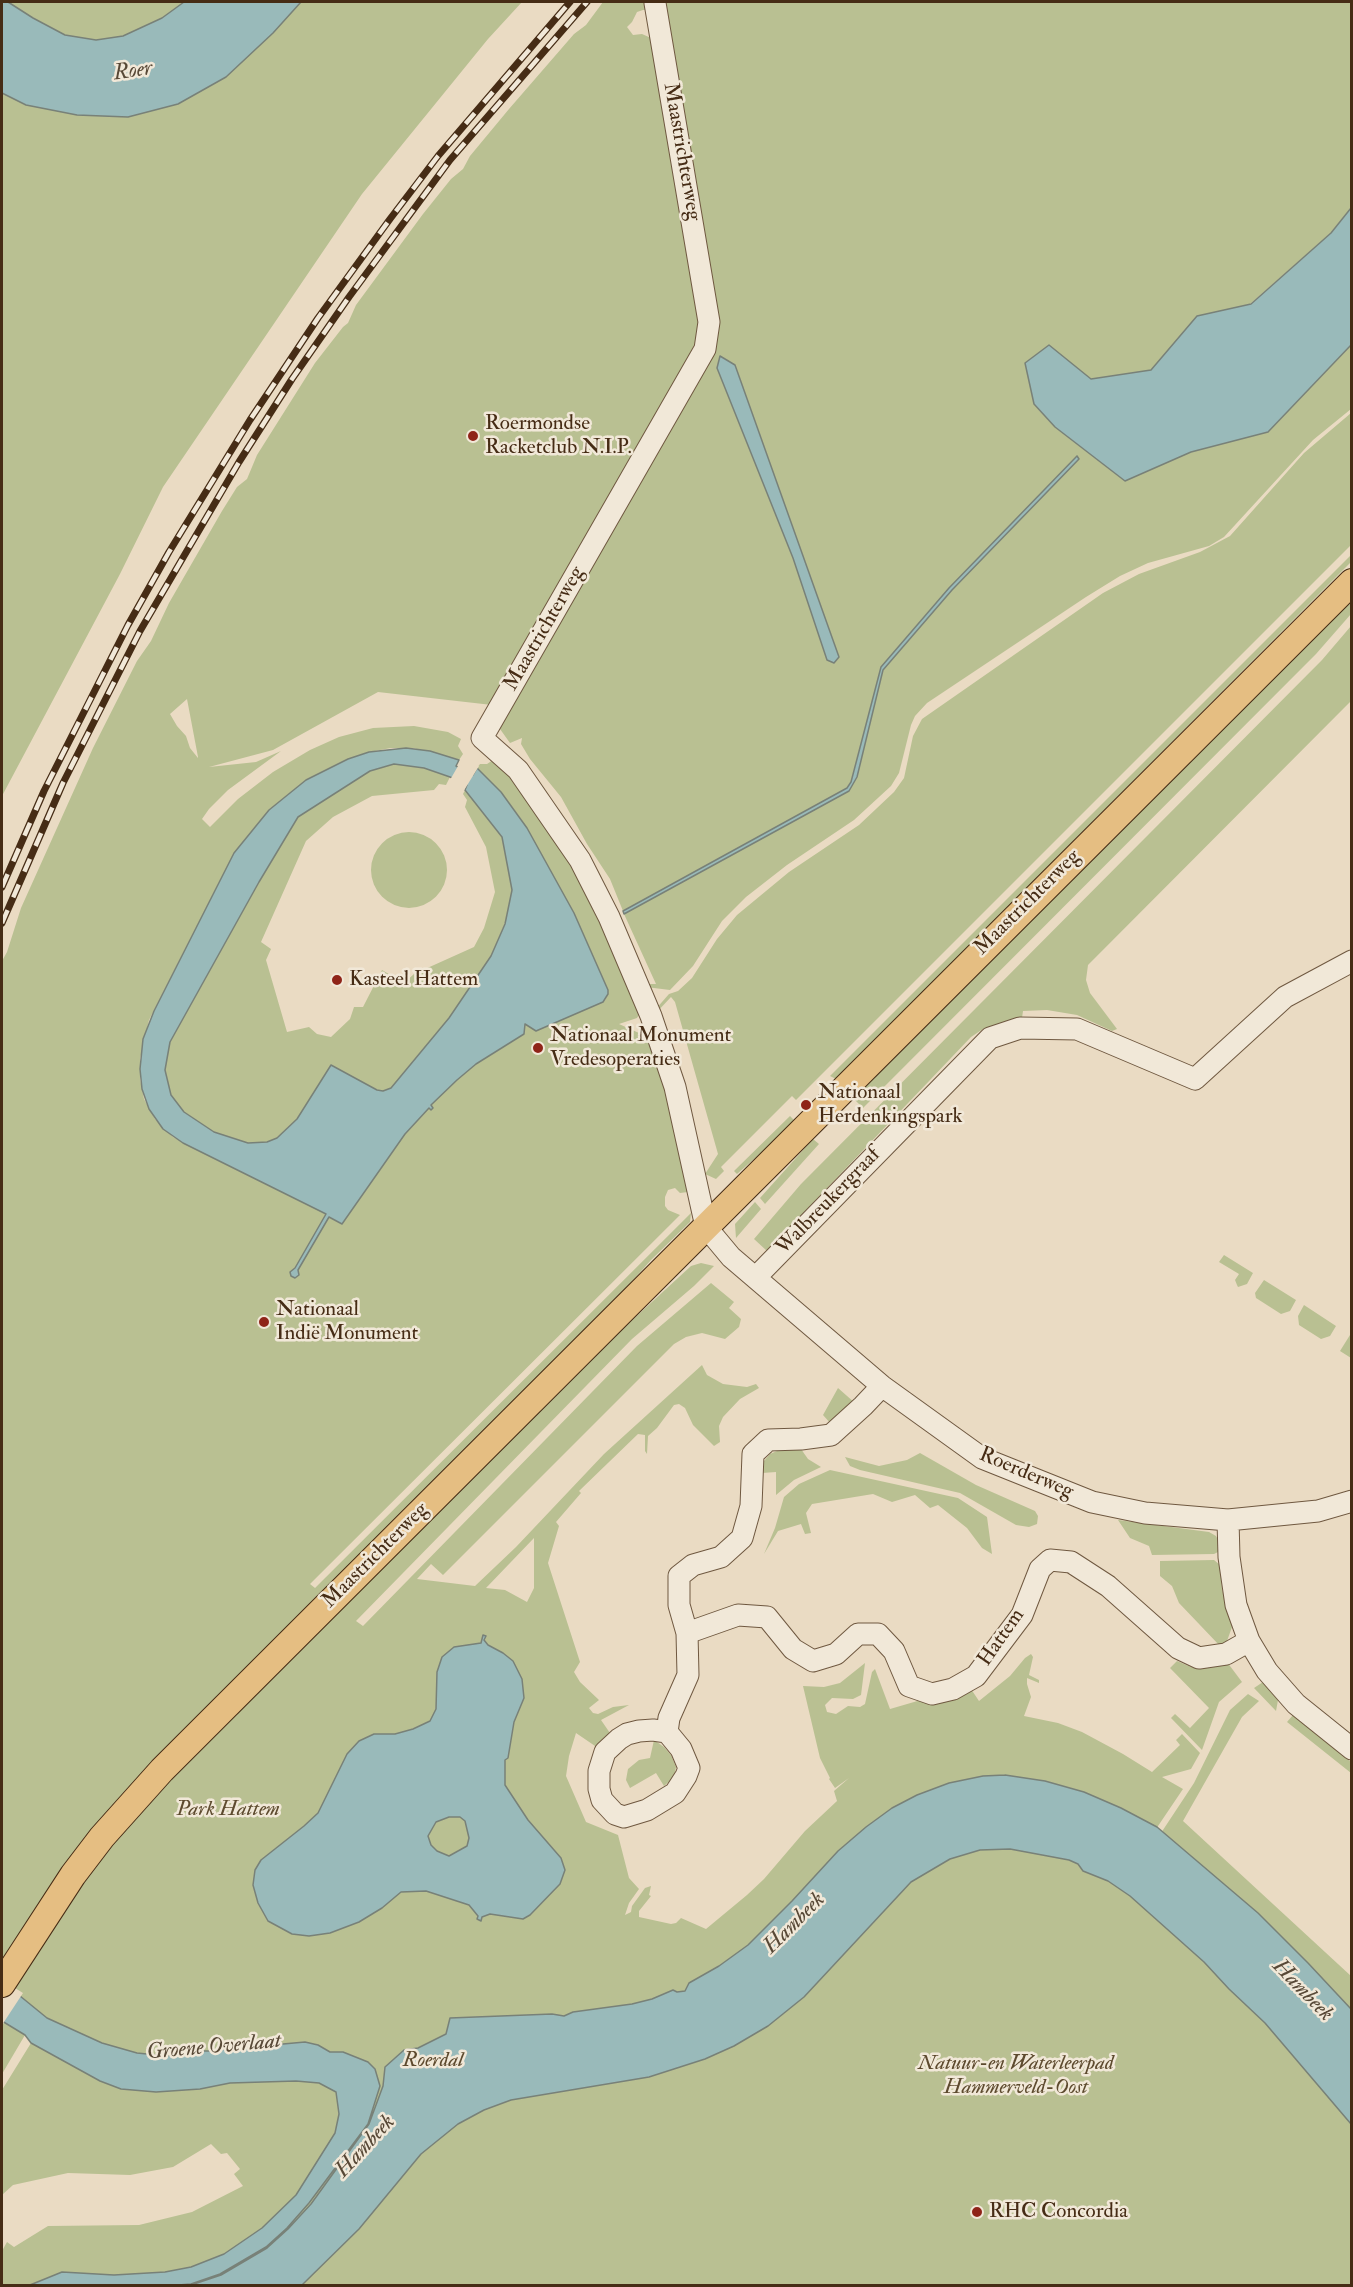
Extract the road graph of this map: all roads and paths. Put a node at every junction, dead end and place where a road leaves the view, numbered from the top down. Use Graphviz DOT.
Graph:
graph roads {
  1 [pos="655,3"];
  2 [pos="1352,582"];
  3 [pos="1352,961"];
  4 [pos="706,1227"];
  5 [pos="756,1277"];
  6 [pos="882,1386"];
  7 [pos="1352,1502"];
  8 [pos="1228,1520"];
  9 [pos="687,1632"];
  10 [pos="1250,1641"];
  11 [pos="667,1732"];
  12 [pos="1352,1749"];
  13 [pos="2,1984"];
  1 -- 4 [label="street, Maastrichterweg"];
  2 -- 4 [label="main road, Maastrichterweg"];
  3 -- 5 [label="street, Walbreukergraaf"];
  4 -- 5 [label="street, Roerderweg"];
  4 -- 13 [label="main road, Maastrichterweg"];
  5 -- 6 [label="street, Roerderweg"];
  6 -- 8 [label="street, Roerderweg"];
  6 -- 9 [label="street"];
  7 -- 8 [label="street, Roerderweg"];
  8 -- 10 [label="street"];
  9 -- 10 [label="street, Hattem"];
  9 -- 11 [label="street"];
  10 -- 12 [label="street"];
  11 -- 11 [label="street"];
}
